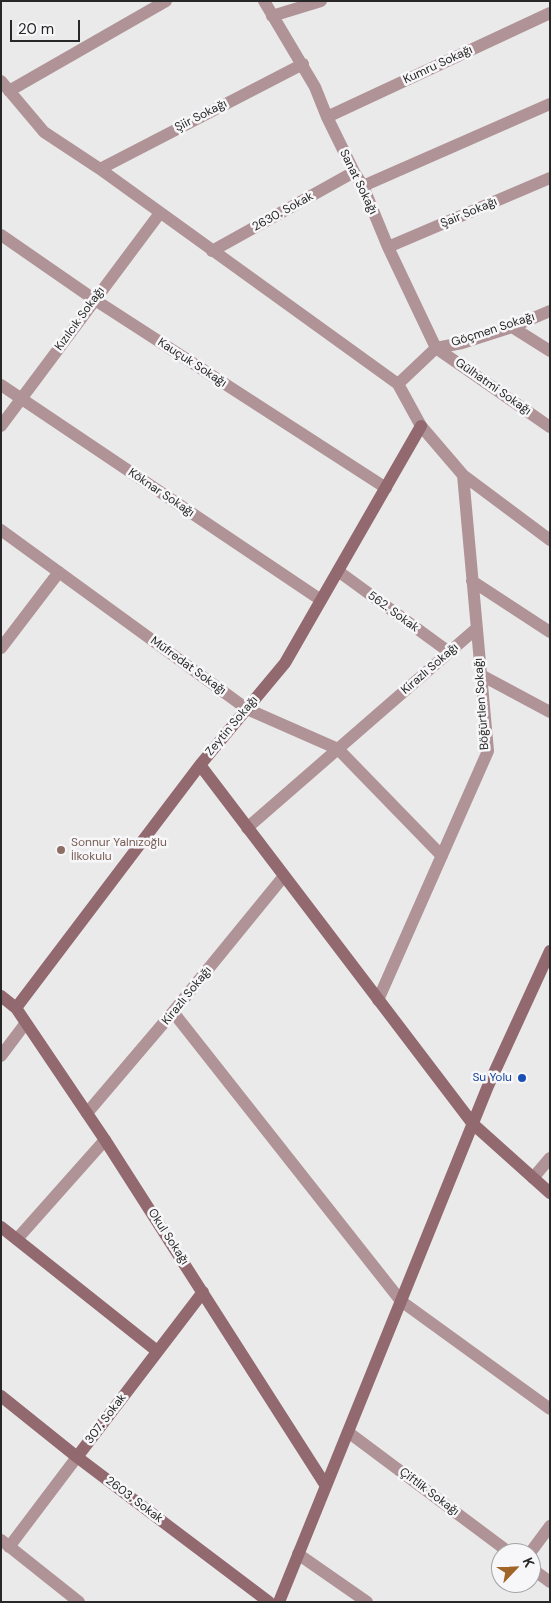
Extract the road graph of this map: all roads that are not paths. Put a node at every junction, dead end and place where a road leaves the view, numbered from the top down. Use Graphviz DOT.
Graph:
graph roads {
  1 [pos="166,1"];
  2 [pos="264,1"];
  3 [pos="321,1"];
  4 [pos="550,14"];
  5 [pos="272,16"];
  6 [pos="303,64"];
  7 [pos="5,86"];
  8 [pos="550,104"];
  9 [pos="327,117"];
  10 [pos="100,169"];
  11 [pos="354,172"];
  12 [pos="550,178"];
  13 [pos="363,186"];
  14 [pos="160,212"];
  15 [pos="1,234"];
  16 [pos="388,247"];
  17 [pos="212,251"];
  18 [pos="95,300"];
  19 [pos="550,311"];
  20 [pos="512,327"];
  21 [pos="436,348"];
  22 [pos="550,351"];
  23 [pos="398,384"];
  24 [pos="1,386"];
  25 [pos="21,400"];
  26 [pos="1,426"];
  27 [pos="421,426"];
  28 [pos="550,427"];
  29 [pos="463,475"];
  30 [pos="386,488"];
  31 [pos="1,530"];
  32 [pos="550,540"];
  33 [pos="338,571"];
  34 [pos="59,572"];
  35 [pos="472,581"];
  36 [pos="321,600"];
  37 [pos="477,628"];
  38 [pos="550,632"];
  39 [pos="1,648"];
  40 [pos="449,652"];
  41 [pos="481,675"];
  42 [pos="246,709"];
  43 [pos="550,712"];
  44 [pos="338,749"];
  45 [pos="200,765"];
  46 [pos="247,828"];
  47 [pos="442,856"];
  48 [pos="284,876"];
  49 [pos="550,951"];
  50 [pos="1,996"];
  51 [pos="378,1000"];
  52 [pos="16,1008"];
  53 [pos="173,1012"];
  54 [pos="25,1024"];
  55 [pos="1,1056"];
  56 [pos="87,1113"];
  57 [pos="473,1124"];
  58 [pos="105,1140"];
  59 [pos="550,1158"];
  60 [pos="534,1178"];
  61 [pos="550,1193"];
  62 [pos="1,1227"];
  63 [pos="17,1239"];
  64 [pos="204,1292"];
  65 [pos="401,1301"];
  66 [pos="157,1351"];
  67 [pos="1,1396"];
  68 [pos="550,1409"];
  69 [pos="348,1432"];
  70 [pos="78,1457"];
  71 [pos="326,1486"];
  72 [pos="550,1526"];
  73 [pos="497,1543"];
  74 [pos="537,1543"];
  75 [pos="5,1544"];
  76 [pos="298,1554"];
  77 [pos="79,1602"];
  78 [pos="269,1602"];
  79 [pos="279,1602"];
  80 [pos="367,1602"];
  1 -- 7 [label="street"];
  2 -- 5 [label="street, Sanat Sokağı"];
  3 -- 5 [label="street"];
  4 -- 9 [label="street, Kumru Sokağı"];
  5 -- 6 [label="street, Sanat Sokağı"];
  6 -- 9 [label="street, Sanat Sokağı"];
  6 -- 10 [label="street, Şiir Sokağı"];
  7 -- 10 [label="street"];
  8 -- 13 [label="street"];
  9 -- 11 [label="street, Sanat Sokağı"];
  10 -- 14 [label="street"];
  11 -- 13 [label="street, Sanat Sokağı"];
  11 -- 17 [label="street, 2630. Sokak"];
  12 -- 16 [label="street, Şair Sokağı"];
  13 -- 16 [label="street, Sanat Sokağı"];
  14 -- 17 [label="street"];
  14 -- 18 [label="street, Kızılcık Sokağı"];
  15 -- 18 [label="street, Kauçuk Sokağı"];
  16 -- 21 [label="street, Sanat Sokağı"];
  17 -- 23 [label="street"];
  18 -- 25 [label="street, Kızılcık Sokağı"];
  18 -- 30 [label="street, Kauçuk Sokağı"];
  19 -- 20 [label="street, Göçmen Sokağı"];
  20 -- 21 [label="street, Göçmen Sokağı"];
  20 -- 22 [label="street"];
  21 -- 23 [label="street"];
  21 -- 28 [label="street, Gülhatmi Sokağı"];
  23 -- 27 [label="street"];
  24 -- 25 [label="street, Köknar Sokağı"];
  25 -- 26 [label="street, Kızılcık Sokağı"];
  25 -- 36 [label="street, Köknar Sokağı"];
  27 -- 29 [label="street"];
  27 -- 30 [label="street, Zeytin Sokağı"];
  29 -- 32 [label="street"];
  29 -- 35 [label="street, Böğürtlen Sokağı"];
  30 -- 33 [label="street, Zeytin Sokağı"];
  31 -- 34 [label="street, Müfredat Sokağı"];
  33 -- 36 [label="street, Zeytin Sokağı"];
  33 -- 40 [label="street, 562. Sokak"];
  34 -- 39 [label="street"];
  34 -- 42 [label="street, Müfredat Sokağı"];
  35 -- 37 [label="street, Böğürtlen Sokağı"];
  35 -- 38 [label="street"];
  36 -- 42 [label="street, Zeytin Sokağı"];
  37 -- 40 [label="street, Kirazlı Sokağı"];
  37 -- 41 [label="street, Böğürtlen Sokağı"];
  40 -- 44 [label="street, Kirazlı Sokağı"];
  41 -- 43 [label="street"];
  41 -- 47 [label="street, Böğürtlen Sokağı"];
  42 -- 44 [label="street, Müfredat Sokağı"];
  42 -- 45 [label="street, Zeytin Sokağı"];
  44 -- 46 [label="street, Kirazlı Sokağı"];
  44 -- 47 [label="street, Müfredat Sokağı"];
  45 -- 46 [label="street"];
  45 -- 52 [label="street, Zeytin Sokağı"];
  46 -- 48 [label="street"];
  47 -- 51 [label="street, Böğürtlen Sokağı"];
  48 -- 51 [label="street"];
  48 -- 53 [label="street, Kirazlı Sokağı"];
  49 -- 57 [label="street"];
  50 -- 52 [label="street, Okul Sokağı"];
  51 -- 57 [label="street"];
  52 -- 54 [label="street, Okul Sokağı"];
  53 -- 56 [label="street, Kirazlı Sokağı"];
  53 -- 65 [label="street"];
  54 -- 55 [label="street"];
  54 -- 56 [label="street, Okul Sokağı"];
  56 -- 58 [label="street, Okul Sokağı"];
  57 -- 60 [label="street"];
  57 -- 65 [label="street"];
  58 -- 63 [label="street"];
  58 -- 64 [label="street, Okul Sokağı"];
  59 -- 60 [label="street"];
  60 -- 61 [label="street"];
  62 -- 63 [label="street"];
  63 -- 66 [label="street"];
  64 -- 66 [label="street, 307. Sokak"];
  64 -- 71 [label="street, Okul Sokağı"];
  65 -- 68 [label="street"];
  65 -- 69 [label="street"];
  66 -- 70 [label="street, 307. Sokak"];
  67 -- 70 [label="street, 2603. Sokak"];
  69 -- 71 [label="street"];
  69 -- 73 [label="street, Çiftlik Sokağı"];
  70 -- 75 [label="street, 307. Sokak"];
  70 -- 78 [label="street, 2603. Sokak"];
  71 -- 76 [label="street"];
  72 -- 74 [label="street"];
  75 -- 77 [label="street"];
  76 -- 79 [label="street"];
  76 -- 80 [label="street"];
}
